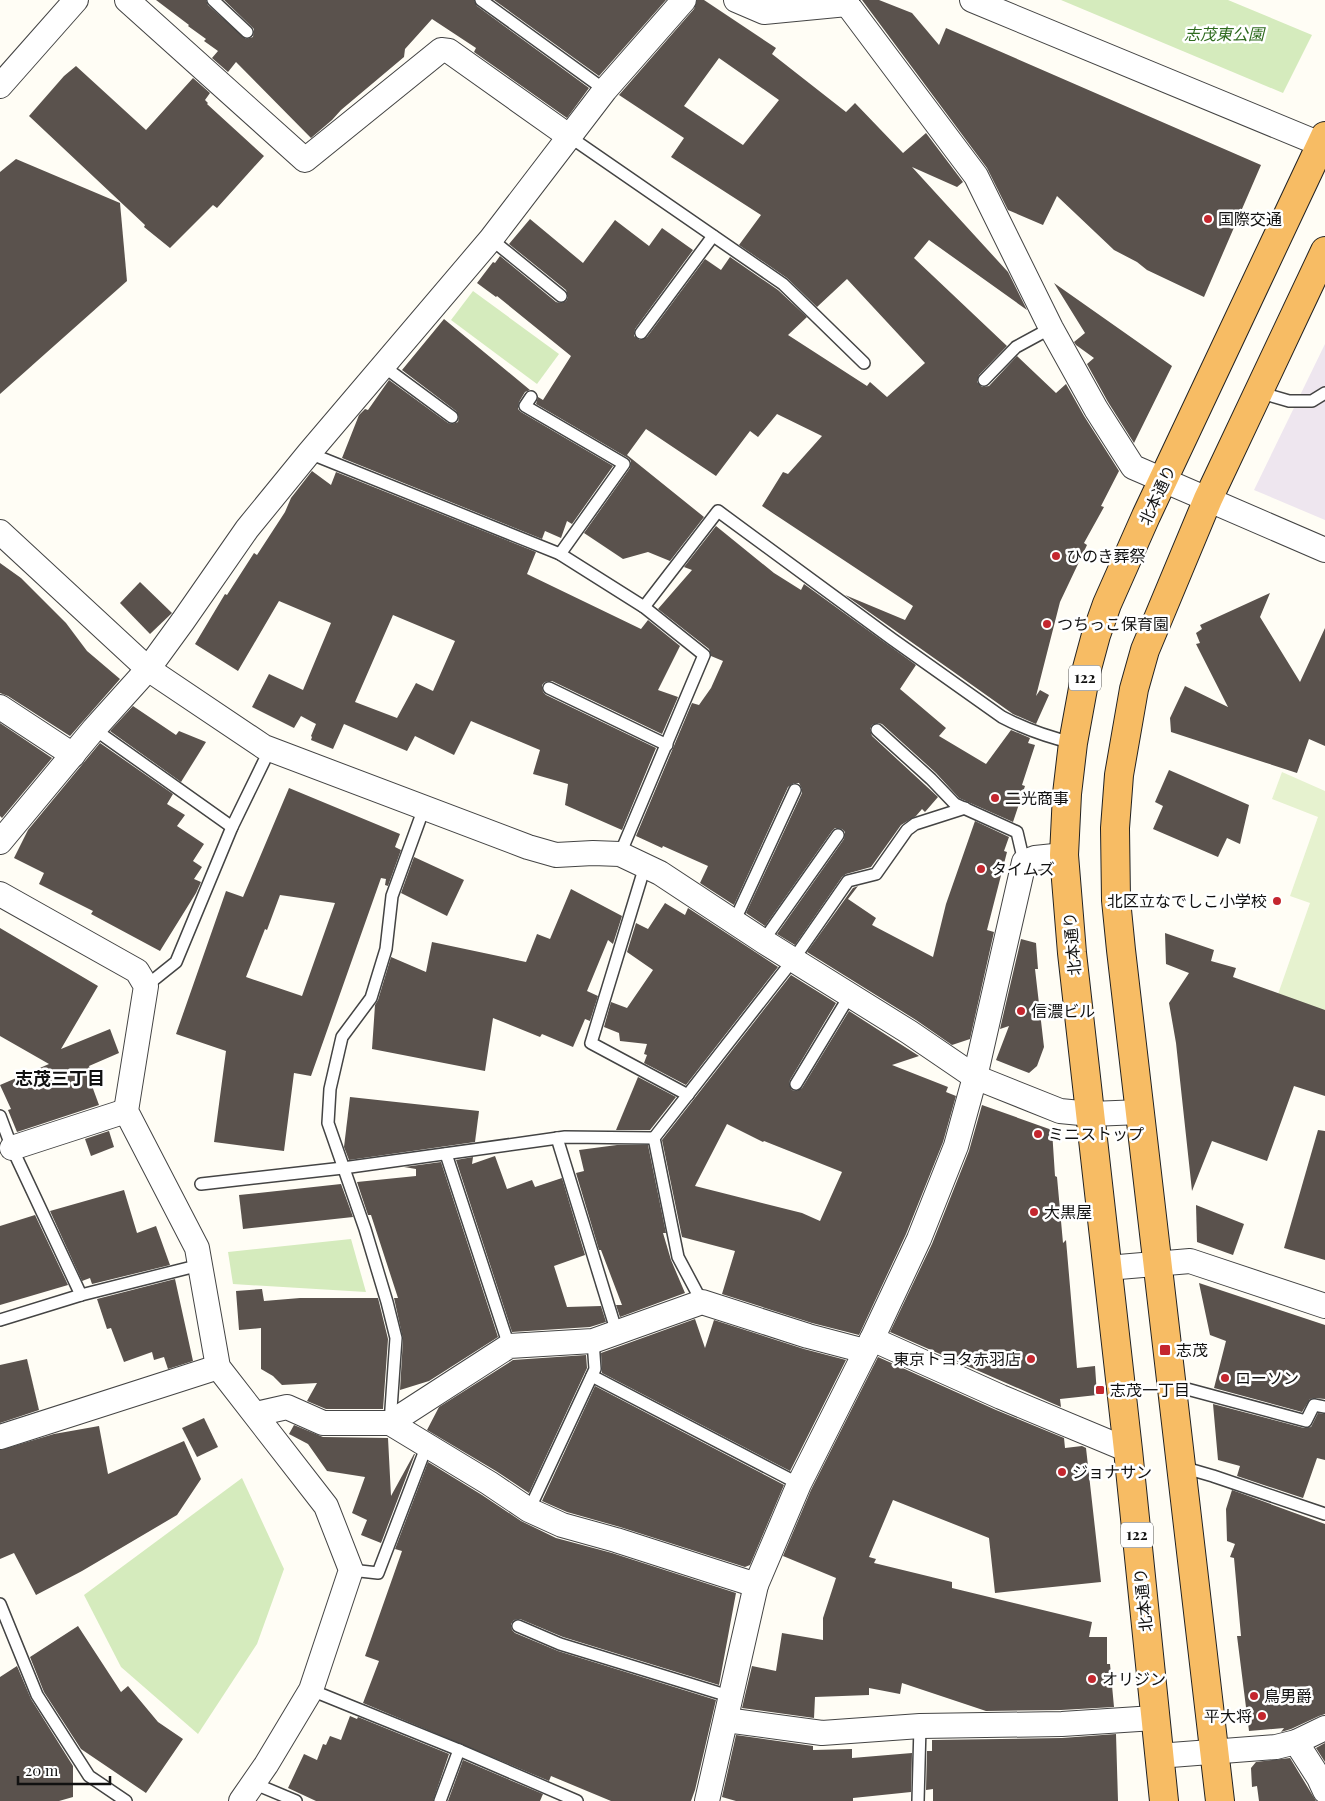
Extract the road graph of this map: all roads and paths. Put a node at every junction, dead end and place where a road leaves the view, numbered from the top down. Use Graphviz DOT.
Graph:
graph roads {
  1 [pos="76,0"];
  2 [pos="127,0"];
  3 [pos="213,0"];
  4 [pos="481,0"];
  5 [pos="684,0"];
  6 [pos="736,0"];
  7 [pos="972,0"];
  8 [pos="847,2"];
  9 [pos="247,32"];
  10 [pos="0,86"];
  11 [pos="605,90"];
  12 [pos="570,137"];
  13 [pos="1324,142"];
  14 [pos="713,236"];
  15 [pos="490,240"];
  16 [pos="1325,252"];
  17 [pos="561,296"];
  18 [pos="1051,328"];
  19 [pos="641,333"];
  20 [pos="864,363"];
  21 [pos="382,366"];
  22 [pos="984,380"];
  23 [pos="1258,392"];
  24 [pos="1325,394"];
  25 [pos="531,397"];
  26 [pos="452,417"];
  27 [pos="309,453"];
  28 [pos="1164,480"];
  29 [pos="1208,500"];
  30 [pos="0,532"];
  31 [pos="1325,550"];
  32 [pos="560,554"];
  33 [pos="644,607"];
  34 [pos="148,670"];
  35 [pos="550,688"];
  36 [pos="0,707"];
  37 [pos="94,729"];
  38 [pos="877,730"];
  39 [pos="1073,743"];
  40 [pos="667,745"];
  41 [pos="270,749"];
  42 [pos="73,755"];
  43 [pos="795,790"];
  44 [pos="424,808"];
  45 [pos="965,808"];
  46 [pos="232,827"];
  47 [pos="838,835"];
  48 [pos="0,842"];
  49 [pos="620,854"];
  50 [pos="1064,855"];
  51 [pos="1024,862"];
  52 [pos="645,866"];
  53 [pos="0,894"];
  54 [pos="734,922"];
  55 [pos="763,941"];
  56 [pos="794,960"];
  57 [pos="146,986"];
  58 [pos="850,995"];
  59 [pos="975,1077"];
  60 [pos="796,1084"];
  61 [pos="688,1095"];
  62 [pos="126,1111"];
  63 [pos="1141,1112"];
  64 [pos="1090,1114"];
  65 [pos="0,1116"];
  66 [pos="557,1138"];
  67 [pos="654,1138"];
  68 [pos="7,1145"];
  69 [pos="446,1154"];
  70 [pos="343,1168"];
  71 [pos="201,1184"];
  72 [pos="1158,1263"];
  73 [pos="200,1264"];
  74 [pos="1107,1268"];
  75 [pos="81,1295"];
  76 [pos="702,1302"];
  77 [pos="1325,1306"];
  78 [pos="0,1320"];
  79 [pos="617,1333"];
  80 [pos="593,1341"];
  81 [pos="868,1345"];
  82 [pos="508,1346"];
  83 [pos="218,1367"];
  84 [pos="592,1376"];
  85 [pos="1172,1385"];
  86 [pos="1325,1407"];
  87 [pos="256,1414"];
  88 [pos="390,1423"];
  89 [pos="0,1437"];
  90 [pos="427,1445"];
  91 [pos="1128,1450"];
  92 [pos="1182,1467"];
  93 [pos="798,1484"];
  94 [pos="529,1510"];
  95 [pos="1325,1514"];
  96 [pos="351,1570"];
  97 [pos="756,1585"];
  98 [pos="0,1604"];
  99 [pos="518,1626"];
  100 [pos="310,1690"];
  101 [pos="732,1697"];
  102 [pos="1154,1718"];
  103 [pos="726,1720"];
  104 [pos="920,1726"];
  105 [pos="1325,1728"];
  106 [pos="1296,1742"];
  107 [pos="459,1750"];
  108 [pos="1214,1752"];
  109 [pos="1158,1756"];
  110 [pos="1325,1791"];
  111 [pos="247,1792"];
  112 [pos="126,1801"];
  113 [pos="296,1801"];
  114 [pos="440,1801"];
  115 [pos="577,1801"];
  116 [pos="707,1801"];
  117 [pos="918,1801"];
  118 [pos="1164,1801"];
  119 [pos="1220,1801"];
  1 -- 10 [label="street"];
  2 -- 12 [label="street"];
  3 -- 9 [label="lane"];
  4 -- 11 [label="lane"];
  5 -- 11 [label="street"];
  6 -- 8 [label="street"];
  7 -- 13 [label="street"];
  8 -- 18 [label="street"];
  11 -- 12 [label="street"];
  12 -- 14 [label="lane"];
  12 -- 15 [label="street"];
  13 -- 28 [label="highway, 北本通り / 122"];
  14 -- 19 [label="lane"];
  14 -- 20 [label="lane"];
  15 -- 17 [label="lane"];
  15 -- 21 [label="street"];
  16 -- 23 [label="highway"];
  18 -- 22 [label="lane"];
  18 -- 28 [label="street"];
  21 -- 26 [label="lane"];
  21 -- 27 [label="street"];
  23 -- 24 [label="lane"];
  23 -- 29 [label="highway"];
  25 -- 32 [label="lane"];
  27 -- 32 [label="lane"];
  27 -- 34 [label="street"];
  28 -- 29 [label="street"];
  28 -- 39 [label="highway, 北本通り / 122"];
  29 -- 31 [label="street"];
  29 -- 63 [label="highway"];
  30 -- 34 [label="street"];
  32 -- 33 [label="lane"];
  33 -- 39 [label="lane"];
  33 -- 40 [label="lane"];
  34 -- 37 [label="street"];
  34 -- 41 [label="street"];
  35 -- 40 [label="lane"];
  36 -- 42 [label="street"];
  37 -- 42 [label="street"];
  37 -- 46 [label="lane"];
  38 -- 45 [label="lane"];
  39 -- 50 [label="highway, 北本通り / 122"];
  40 -- 49 [label="lane"];
  41 -- 44 [label="street"];
  41 -- 46 [label="lane"];
  42 -- 48 [label="street"];
  43 -- 54 [label="lane"];
  44 -- 49 [label="street"];
  44 -- 70 [label="lane"];
  45 -- 51 [label="lane"];
  45 -- 56 [label="lane"];
  46 -- 57 [label="lane"];
  47 -- 55 [label="lane"];
  49 -- 52 [label="street"];
  50 -- 51 [label="street"];
  50 -- 64 [label="highway, 北本通り / 122"];
  51 -- 59 [label="street"];
  52 -- 54 [label="street"];
  52 -- 61 [label="lane"];
  53 -- 57 [label="street"];
  54 -- 55 [label="street"];
  55 -- 56 [label="street"];
  56 -- 58 [label="street"];
  56 -- 61 [label="lane"];
  57 -- 62 [label="street"];
  58 -- 59 [label="street"];
  58 -- 60 [label="lane"];
  59 -- 64 [label="street"];
  59 -- 81 [label="street"];
  61 -- 67 [label="lane"];
  62 -- 68 [label="street"];
  62 -- 73 [label="street"];
  63 -- 64 [label="street"];
  63 -- 72 [label="highway"];
  64 -- 74 [label="highway, 北本通り / 122"];
  65 -- 68 [label="lane"];
  66 -- 67 [label="lane"];
  66 -- 69 [label="lane"];
  66 -- 79 [label="lane"];
  67 -- 76 [label="lane"];
  68 -- 75 [label="lane"];
  69 -- 70 [label="lane"];
  69 -- 82 [label="lane"];
  70 -- 71 [label="lane"];
  70 -- 88 [label="lane"];
  72 -- 74 [label="street"];
  72 -- 77 [label="street"];
  72 -- 85 [label="highway"];
  73 -- 75 [label="lane"];
  73 -- 83 [label="street"];
  74 -- 91 [label="highway, 北本通り / 122"];
  75 -- 78 [label="lane"];
  76 -- 79 [label="street"];
  76 -- 81 [label="street"];
  79 -- 80 [label="street"];
  80 -- 82 [label="street"];
  80 -- 84 [label="lane"];
  81 -- 91 [label="street"];
  81 -- 93 [label="street"];
  82 -- 88 [label="street"];
  83 -- 87 [label="street"];
  83 -- 89 [label="street"];
  84 -- 93 [label="lane"];
  84 -- 94 [label="lane"];
  85 -- 86 [label="lane"];
  85 -- 92 [label="highway"];
  87 -- 88 [label="street"];
  87 -- 96 [label="street"];
  88 -- 90 [label="street"];
  90 -- 94 [label="street"];
  90 -- 96 [label="lane"];
  91 -- 102 [label="highway, 北本通り / 122"];
  92 -- 95 [label="lane"];
  92 -- 108 [label="highway"];
  93 -- 97 [label="street"];
  94 -- 97 [label="street"];
  96 -- 100 [label="street"];
  97 -- 101 [label="street"];
  98 -- 112 [label="lane"];
  99 -- 101 [label="lane"];
  100 -- 107 [label="lane"];
  100 -- 111 [label="street"];
  101 -- 103 [label="street"];
  102 -- 104 [label="street"];
  102 -- 109 [label="highway, 北本通り / 122"];
  103 -- 104 [label="street"];
  103 -- 116 [label="street"];
  104 -- 117 [label="lane"];
  105 -- 106 [label="street"];
  106 -- 108 [label="street"];
  106 -- 110 [label="street"];
  107 -- 114 [label="lane"];
  107 -- 115 [label="lane"];
  108 -- 109 [label="street"];
  108 -- 119 [label="highway"];
  109 -- 118 [label="highway, 北本通り / 122"];
  111 -- 113 [label="lane"];
}
